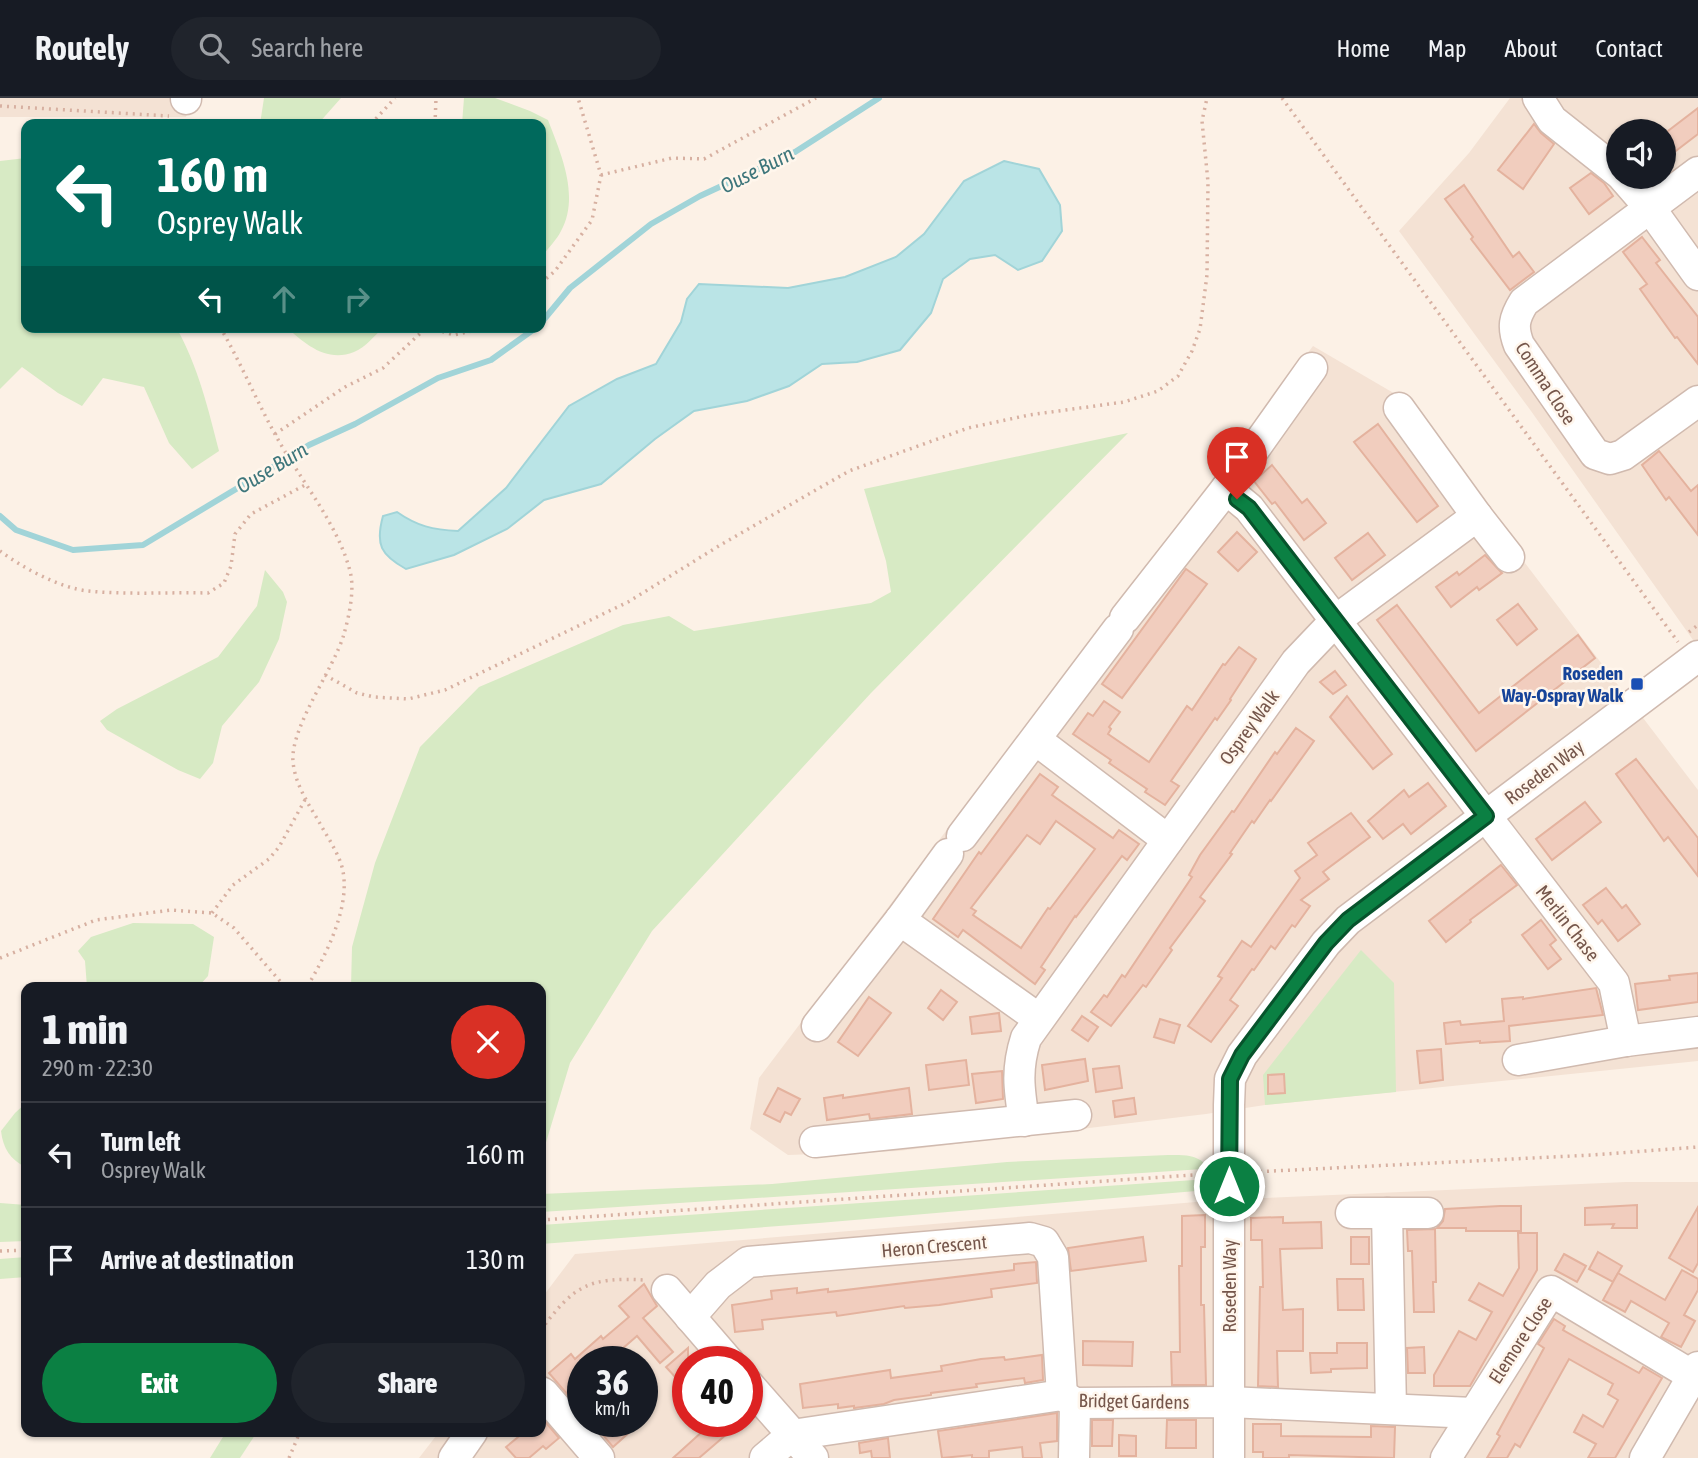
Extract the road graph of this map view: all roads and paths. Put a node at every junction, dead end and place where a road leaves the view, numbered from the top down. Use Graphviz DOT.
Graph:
graph roads {
  1 [pos="395,98"];
  2 [pos="436,98"];
  3 [pos="578,98"];
  4 [pos="816,98"];
  5 [pos="1207,98"];
  6 [pos="1282,98"];
  7 [pos="1538,98"];
  8 [pos="184,104"];
  9 [pos="0,106"];
  10 [pos="376,119"];
  11 [pos="435,119"];
  12 [pos="1606,163"];
  13 [pos="1698,172"];
  14 [pos="601,176"];
  15 [pos="1633,189"];
  16 [pos="1650,208"];
  17 [pos="1698,275"];
  18 [pos="546,279"];
  19 [pos="224,333"];
  20 [pos="421,333"];
  21 [pos="1312,368"];
  22 [pos="1698,401"];
  23 [pos="1399,408"];
  24 [pos="275,434"];
  25 [pos="305,485"];
  26 [pos="1226,489"];
  27 [pos="1477,516"];
  28 [pos="0,551"];
  29 [pos="1509,557"];
  30 [pos="1336,620"];
  31 [pos="1695,658"];
  32 [pos="325,675"];
  33 [pos="1035,740"];
  34 [pos="306,798"];
  35 [pos="1486,816"];
  36 [pos="1168,840"];
  37 [pos="212,913"];
  38 [pos="900,920"];
  39 [pos="0,958"];
  40 [pos="281,982"];
  41 [pos="310,982"];
  42 [pos="1039,1019"];
  43 [pos="817,1026"];
  44 [pos="1698,1032"];
  45 [pos="1626,1041"];
  46 [pos="1518,1060"];
  47 [pos="1076,1115"];
  48 [pos="1024,1121"];
  49 [pos="814,1142"];
  50 [pos="1698,1147"];
  51 [pos="1242,1170"];
  52 [pos="1352,1213"];
  53 [pos="1387,1213"];
  54 [pos="1429,1213"];
  55 [pos="546,1220"];
  56 [pos="21,1250"];
  57 [pos="0,1251"];
  58 [pos="667,1290"];
  59 [pos="690,1317"];
  60 [pos="546,1323"];
  61 [pos="715,1346"];
  62 [pos="1695,1371"];
  63 [pos="546,1396"];
  64 [pos="1068,1399"];
  65 [pos="763,1401"];
  66 [pos="1229,1402"];
  67 [pos="1391,1409"];
  68 [pos="1473,1413"];
  69 [pos="792,1435"];
  70 [pos="298,1437"];
  71 [pos="469,1437"];
  72 [pos="289,1458"];
  73 [pos="454,1458"];
  74 [pos="599,1458"];
  75 [pos="765,1458"];
  76 [pos="813,1458"];
  77 [pos="1074,1458"];
  78 [pos="1229,1458"];
  79 [pos="1446,1458"];
  80 [pos="1645,1458"];
  1 -- 10 [label="path"];
  2 -- 11 [label="path"];
  3 -- 14 [label="path"];
  4 -- 14 [label="path"];
  5 -- 32 [label="path"];
  6 -- 31 [label="path"];
  7 -- 12 [label="street"];
  8 -- 9 [label="path"];
  13 -- 16 [label="street"];
  14 -- 18 [label="path"];
  15 -- 16 [label="street"];
  16 -- 17 [label="street"];
  16 -- 22 [label="street, Comma Close"];
  19 -- 24 [label="path"];
  20 -- 24 [label="path"];
  21 -- 26 [label="street"];
  23 -- 27 [label="street"];
  24 -- 25 [label="path"];
  25 -- 28 [label="path"];
  25 -- 32 [label="path"];
  26 -- 30 [label="street"];
  26 -- 33 [label="street"];
  27 -- 29 [label="street"];
  27 -- 30 [label="street, Osprey Walk"];
  30 -- 35 [label="street"];
  30 -- 36 [label="street, Osprey Walk"];
  31 -- 35 [label="street, Roseden Way"];
  32 -- 34 [label="path"];
  33 -- 36 [label="street"];
  33 -- 38 [label="street"];
  34 -- 37 [label="path"];
  34 -- 41 [label="path"];
  35 -- 45 [label="street, Merlin Chase"];
  35 -- 51 [label="street, Roseden Way"];
  36 -- 42 [label="street, Osprey Walk"];
  37 -- 39 [label="path"];
  37 -- 40 [label="path"];
  38 -- 42 [label="street"];
  38 -- 43 [label="street"];
  42 -- 48 [label="street, Osprey Walk"];
  44 -- 45 [label="street"];
  45 -- 46 [label="street"];
  47 -- 48 [label="street"];
  48 -- 49 [label="street"];
  50 -- 51 [label="path"];
  51 -- 55 [label="path"];
  51 -- 66 [label="street, Roseden Way"];
  52 -- 53 [label="street"];
  53 -- 54 [label="street"];
  53 -- 67 [label="street"];
  56 -- 57 [label="path"];
  58 -- 59 [label="street"];
  58 -- 60 [label="path"];
  59 -- 61 [label="street"];
  59 -- 64 [label="street, Heron Crescent"];
  62 -- 68 [label="street, Elemore Close"];
  62 -- 80 [label="street"];
  63 -- 74 [label="street"];
  64 -- 66 [label="street, Bridget Gardens"];
  64 -- 69 [label="street, Bridget Gardens"];
  64 -- 77 [label="street, Heron Crescent"];
  65 -- 69 [label="street"];
  66 -- 67 [label="street, Bridget Gardens"];
  66 -- 78 [label="street, Roseden Way"];
  67 -- 68 [label="street, Bridget Gardens"];
  68 -- 79 [label="street, Elemore Close"];
  69 -- 75 [label="street"];
  69 -- 76 [label="street"];
  70 -- 72 [label="path"];
  71 -- 73 [label="street"];
}
